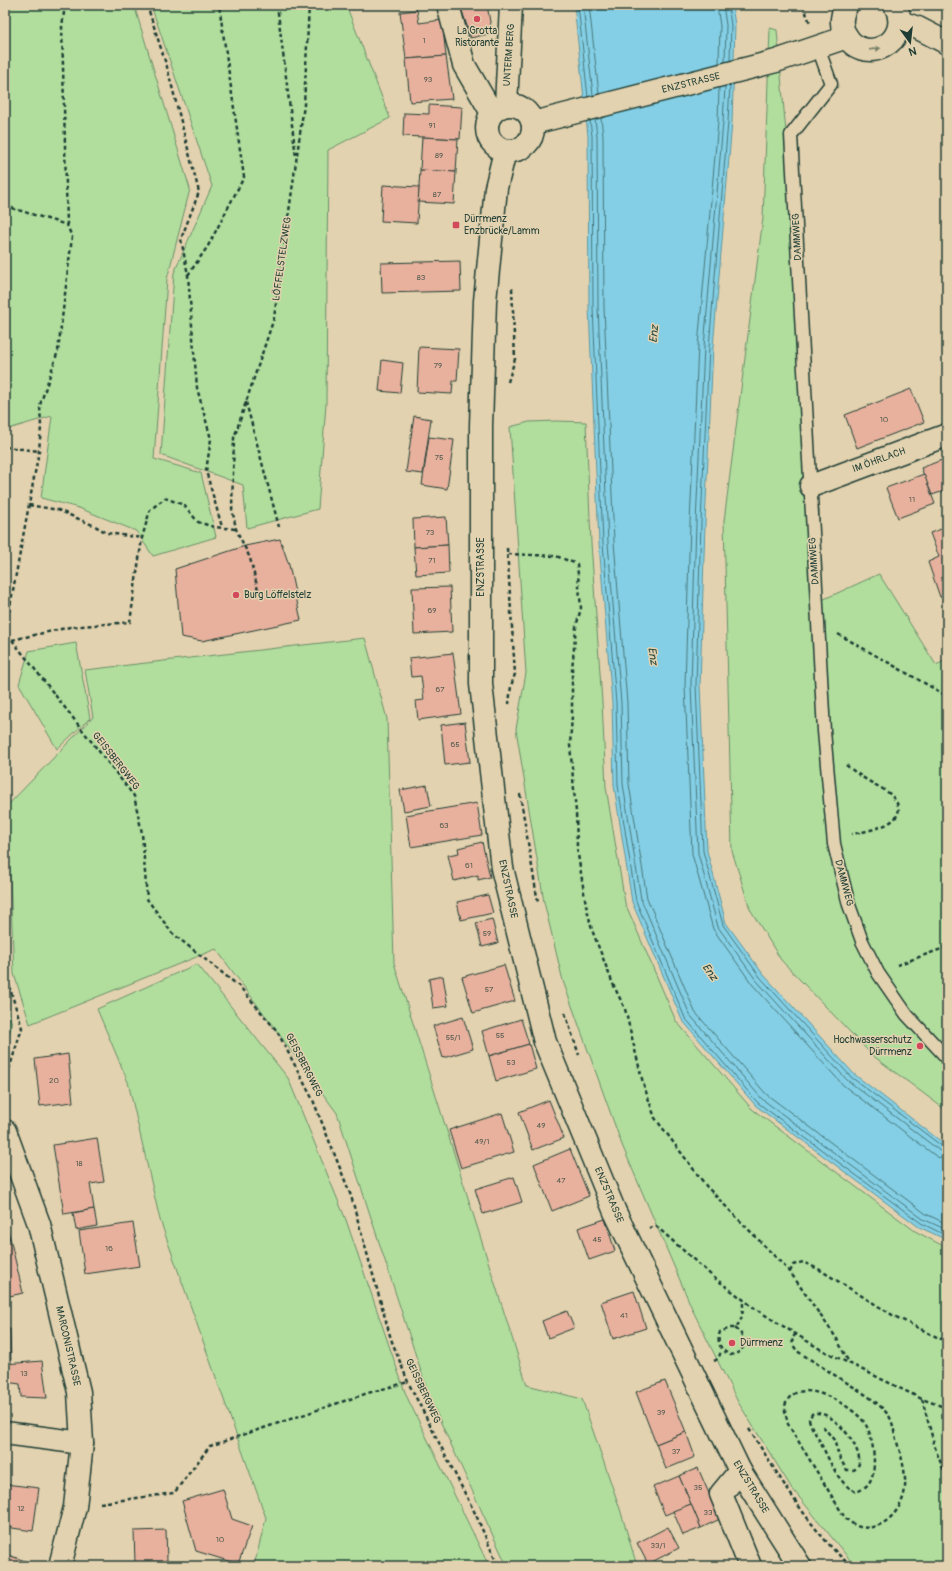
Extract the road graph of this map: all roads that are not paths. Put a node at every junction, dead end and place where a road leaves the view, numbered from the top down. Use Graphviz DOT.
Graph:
graph roads {
  1 [pos="448,5"];
  2 [pos="511,5"];
  3 [pos="847,5"];
  4 [pos="897,13"];
  5 [pos="847,37"];
  6 [pos="947,43"];
  7 [pos="818,47"];
  8 [pos="499,109"];
  9 [pos="533,123"];
  10 [pos="505,151"];
  11 [pos="947,435"];
  12 [pos="811,486"];
  13 [pos="947,1058"];
  14 [pos="5,1131"];
  15 [pos="5,1433"];
  16 [pos="82,1443"];
  17 [pos="740,1471"];
  18 [pos="60,1566"];
  19 [pos="750,1566"];
  20 [pos="800,1566"];
  1 -- 8 [label="main road"];
  2 -- 8 [label="main road, UNTERM BERG"];
  3 -- 5 [label="main road"];
  5 -- 4 [label="main road, one-way"];
  4 -- 6 [label="main road"];
  5 -- 7 [label="main road, ENZSTRASSE"];
  7 -- 9 [label="main road, ENZSTRASSE"];
  7 -- 12 [label="lane, DAMMWEG"];
  8 -- 9 [label="main road"];
  8 -- 10 [label="main road"];
  9 -- 10 [label="main road"];
  10 -- 17 [label="main road, ENZSTRASSE"];
  11 -- 12 [label="main road, IM ÖHRLACH"];
  12 -- 13 [label="lane, DAMMWEG"];
  14 -- 16 [label="main road, MARCONISTRASSE"];
  15 -- 16 [label="main road"];
  16 -- 18 [label="main road, MARCONISTRASSE"];
  17 -- 19 [label="main road"];
  17 -- 20 [label="main road, ENZSTRASSE"];
}
